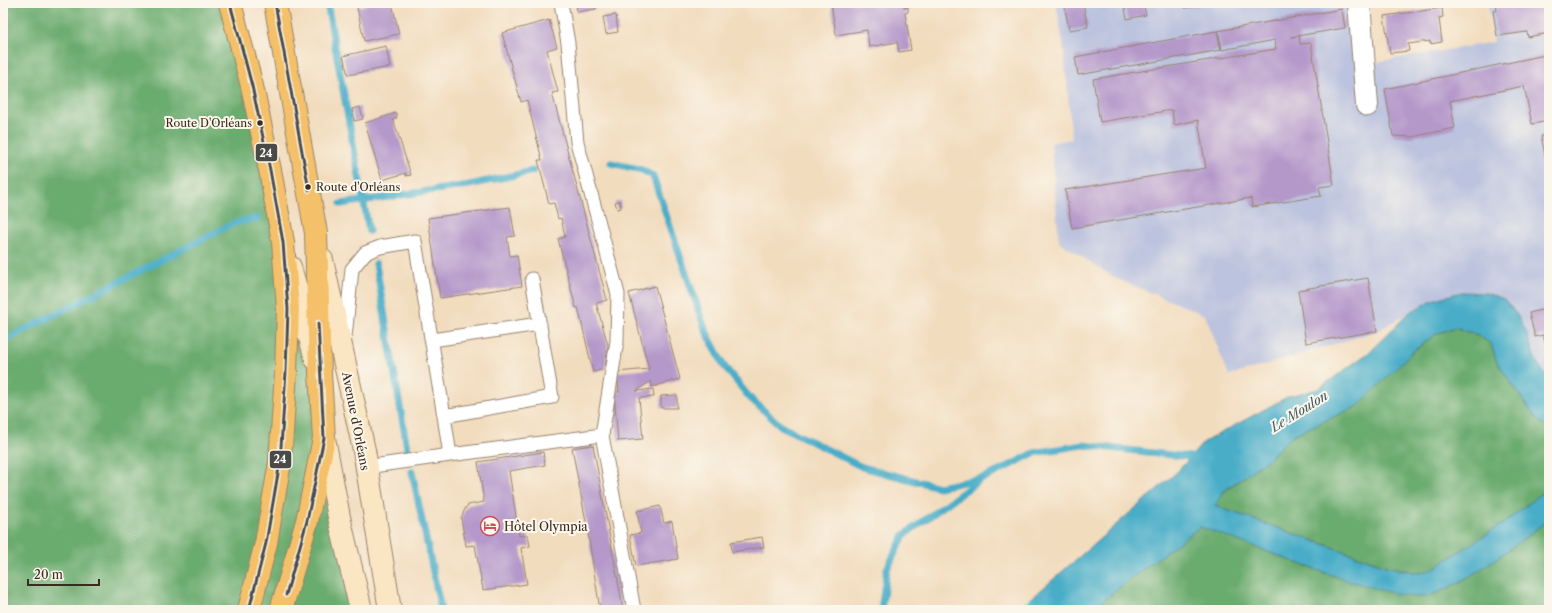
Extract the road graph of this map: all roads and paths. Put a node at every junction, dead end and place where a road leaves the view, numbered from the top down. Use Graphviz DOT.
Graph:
graph roads {
  1 [pos="230,3"];
  2 [pos="275,3"];
  3 [pos="561,3"];
  4 [pos="1359,3"];
  5 [pos="1367,105"];
  6 [pos="316,233"];
  7 [pos="283,242"];
  8 [pos="532,279"];
  9 [pos="539,324"];
  10 [pos="432,340"];
  11 [pos="343,355"];
  12 [pos="320,373"];
  13 [pos="444,416"];
  14 [pos="602,435"];
  15 [pos="324,438"];
  16 [pos="450,455"];
  17 [pos="366,467"];
  18 [pos="249,610"];
  19 [pos="281,610"];
  20 [pos="361,610"];
  21 [pos="390,610"];
  22 [pos="634,610"];
  1 -- 7 [label="main road"];
  2 -- 6 [label="main road"];
  3 -- 14 [label="lane"];
  4 -- 5 [label="street"];
  6 -- 11 [label="main road, Avenue d'Orléans"];
  6 -- 12 [label="main road"];
  7 -- 12 [label="main road"];
  7 -- 18 [label="main road"];
  8 -- 9 [label="lane"];
  9 -- 10 [label="lane"];
  9 -- 13 [label="lane"];
  10 -- 11 [label="lane"];
  10 -- 13 [label="lane"];
  11 -- 17 [label="main road, Avenue d'Orléans"];
  12 -- 15 [label="main road"];
  13 -- 16 [label="lane"];
  14 -- 16 [label="lane"];
  14 -- 22 [label="lane"];
  15 -- 19 [label="main road"];
  15 -- 20 [label="main road"];
  16 -- 17 [label="lane"];
  17 -- 21 [label="main road, Avenue d'Orléans"];
}
